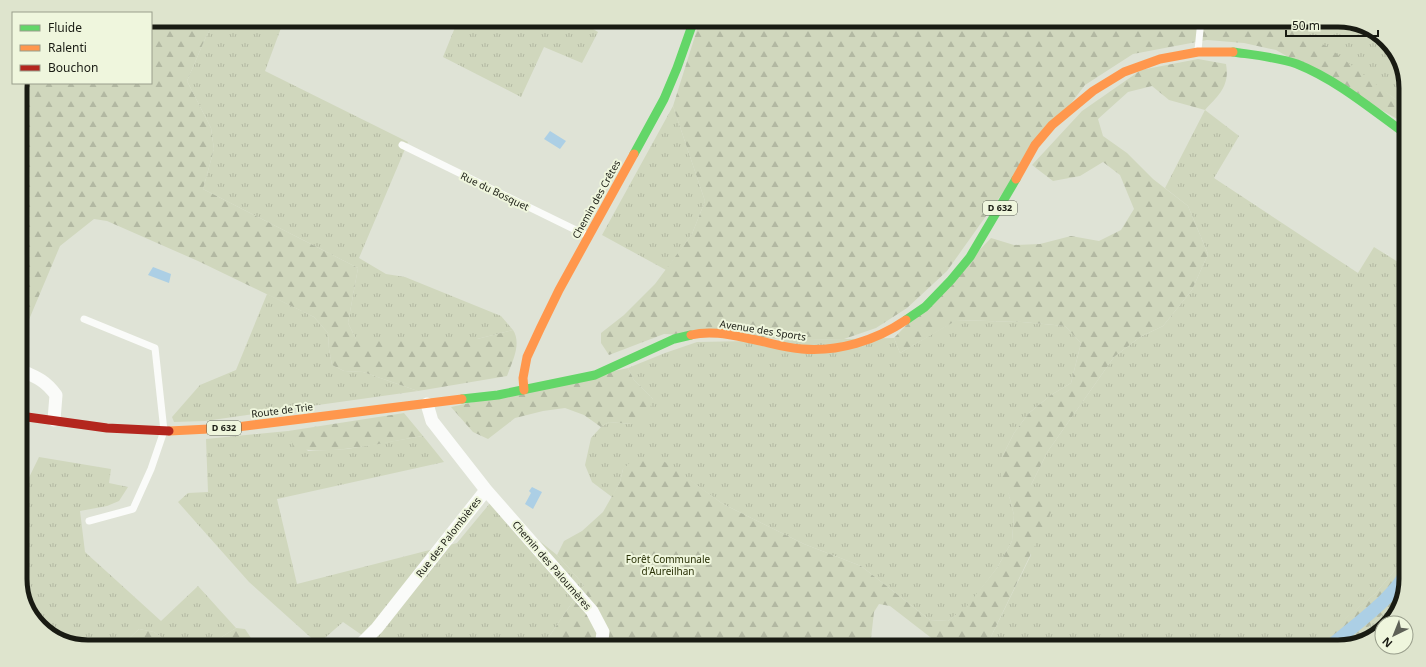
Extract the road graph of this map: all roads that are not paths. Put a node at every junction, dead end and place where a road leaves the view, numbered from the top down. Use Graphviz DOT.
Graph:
graph roads {
  1 [pos="692,27"];
  2 [pos="1200,27"];
  3 [pos="1198,52"];
  4 [pos="1399,129"];
  5 [pos="402,145"];
  6 [pos="589,236"];
  7 [pos="84,319"];
  8 [pos="27,373"];
  9 [pos="524,390"];
  10 [pos="427,404"];
  11 [pos="27,417"];
  12 [pos="54,420"];
  13 [pos="164,431"];
  14 [pos="486,490"];
  15 [pos="89,522"];
  16 [pos="365,640"];
  17 [pos="602,640"];
  1 -- 6 [label="main road, Chemin des Crêtes"];
  2 -- 3 [label="lane"];
  3 -- 4 [label="main road, Avenue des Sports / D 632"];
  3 -- 9 [label="main road, Avenue des Sports / D 632"];
  5 -- 6 [label="lane, Rue du Bosquet"];
  6 -- 9 [label="main road, Chemin des Crêtes"];
  7 -- 13 [label="lane"];
  8 -- 12 [label="street"];
  9 -- 10 [label="main road, D 632"];
  10 -- 13 [label="main road, Route de Trie / D 632"];
  10 -- 14 [label="street, Rue des Palombières"];
  11 -- 12 [label="main road, Route de Trie / D 632"];
  12 -- 13 [label="main road, Route de Trie / D 632"];
  13 -- 15 [label="lane"];
  14 -- 16 [label="street, Rue des Palombières"];
  14 -- 17 [label="street, Chemin des Paloumères"];
}
